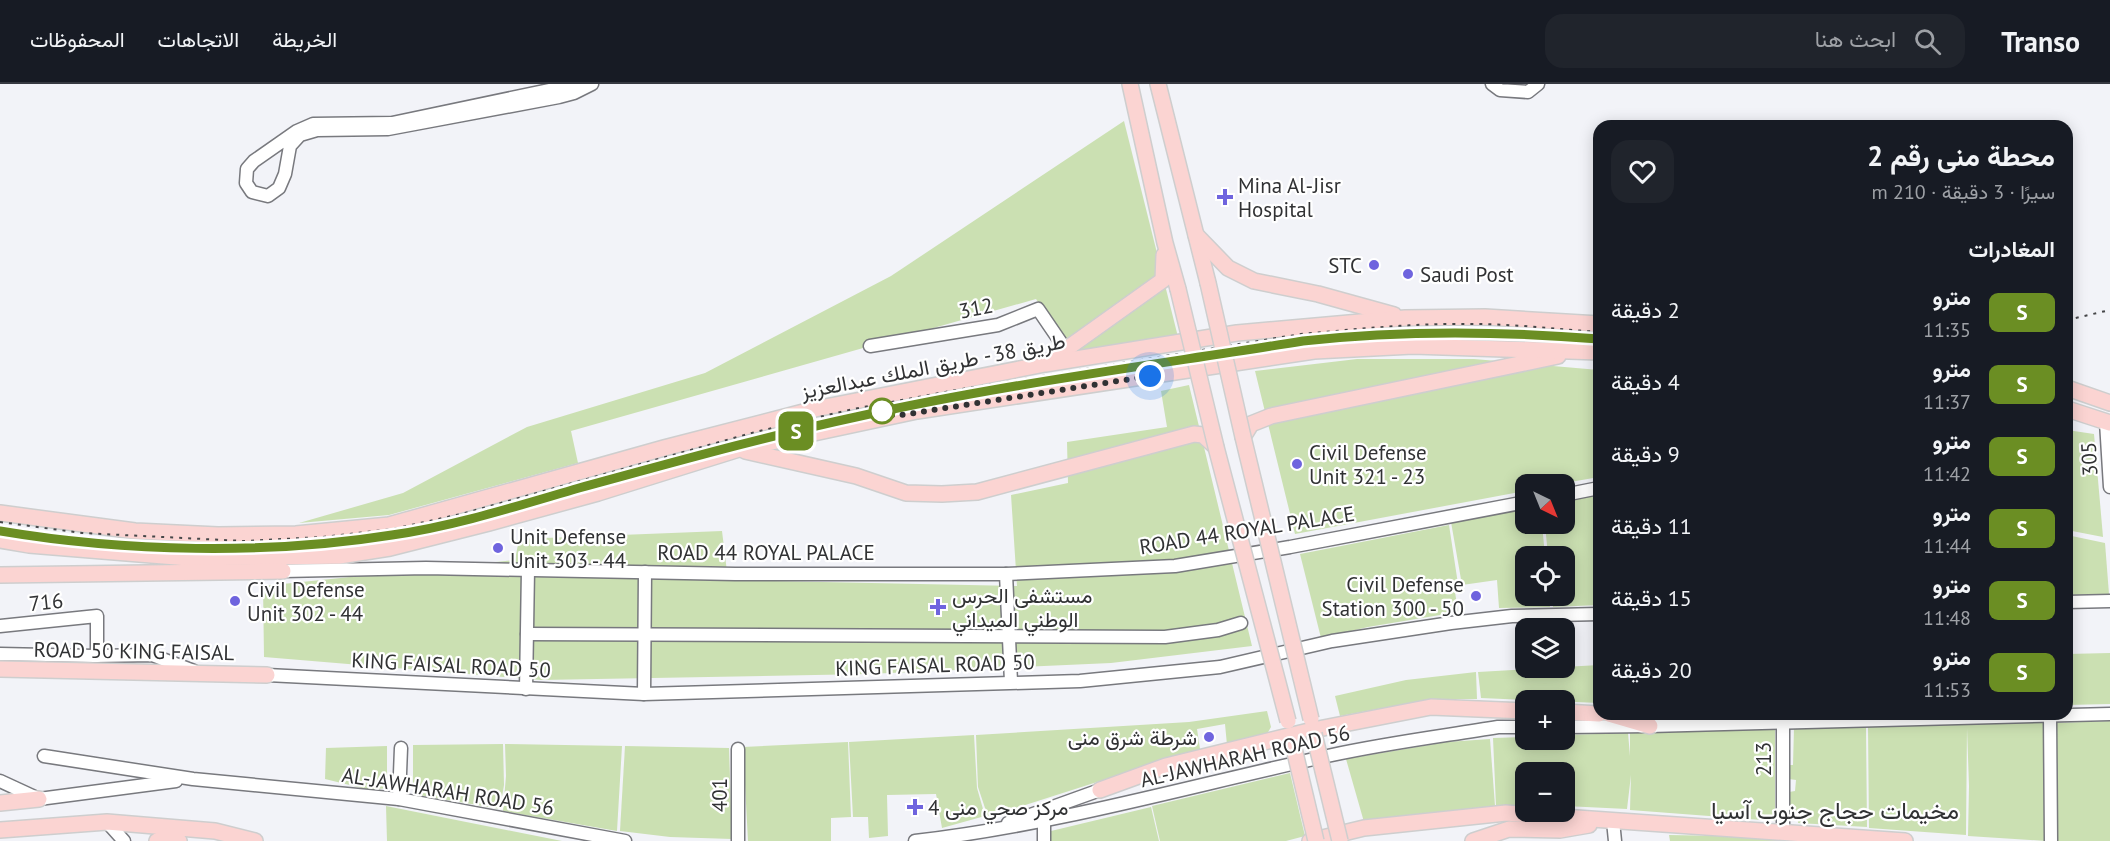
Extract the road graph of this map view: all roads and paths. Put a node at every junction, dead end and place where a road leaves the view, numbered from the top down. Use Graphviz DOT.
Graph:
graph roads {
  1 [pos="578,84"];
  2 [pos="592,84"];
  3 [pos="1130,84"];
  4 [pos="1158,84"];
  5 [pos="1492,84"];
  6 [pos="1538,84"];
  7 [pos="1196,235"];
  8 [pos="1165,243"];
  9 [pos="1406,318"];
  10 [pos="1593,324"];
  11 [pos="870,346"];
  12 [pos="1066,350"];
  13 [pos="1581,351"];
  14 [pos="1593,352"];
  15 [pos="1045,364"];
  16 [pos="2073,390"];
  17 [pos="2107,402"];
  18 [pos="2073,411"];
  19 [pos="2108,426"];
  20 [pos="1243,437"];
  21 [pos="1216,447"];
  22 [pos="739,450"];
  23 [pos="2110,487"];
  24 [pos="1593,489"];
  25 [pos="1575,493"];
  26 [pos="1515,504"];
  27 [pos="0,513"];
  28 [pos="0,540"];
  29 [pos="528,570"];
  30 [pos="283,571"];
  31 [pos="645,572"];
  32 [pos="1006,574"];
  33 [pos="0,575"];
  34 [pos="2110,601"];
  35 [pos="2073,602"];
  36 [pos="1593,614"];
  37 [pos="1241,623"];
  38 [pos="0,626"];
  39 [pos="527,634"];
  40 [pos="645,634"];
  41 [pos="1008,637"];
  42 [pos="0,654"];
  43 [pos="97,656"];
  44 [pos="0,669"];
  45 [pos="201,674"];
  46 [pos="267,675"];
  47 [pos="1011,682"];
  48 [pos="526,689"];
  49 [pos="644,694"];
  50 [pos="1515,711"];
  51 [pos="1575,713"];
  52 [pos="1593,714"];
  53 [pos="2110,714"];
  54 [pos="2073,715"];
  55 [pos="1712,720"];
  56 [pos="1751,720"];
  57 [pos="1867,720"];
  58 [pos="2050,720"];
  59 [pos="1657,722"];
  60 [pos="1783,723"];
  61 [pos="1575,726"];
  62 [pos="1515,727"];
  63 [pos="1313,728"];
  64 [pos="1291,732"];
  65 [pos="401,748"];
  66 [pos="738,749"];
  67 [pos="44,756"];
  68 [pos="192,779"];
  69 [pos="0,782"];
  70 [pos="1100,790"];
  71 [pos="39,799"];
  72 [pos="399,799"];
  73 [pos="0,803"];
  74 [pos="1613,821"];
  75 [pos="107,822"];
  76 [pos="1044,822"];
  77 [pos="0,830"];
  78 [pos="1783,831"];
  79 [pos="976,834"];
  80 [pos="178,836"];
  81 [pos="1480,839"];
  82 [pos="124,841"];
  83 [pos="158,841"];
  84 [pos="255,841"];
  85 [pos="625,841"];
  86 [pos="738,841"];
  87 [pos="915,841"];
  88 [pos="1044,841"];
  89 [pos="1310,841"];
  90 [pos="1316,841"];
  91 [pos="1340,841"];
  92 [pos="1615,841"];
  93 [pos="1905,841"];
  94 [pos="2051,841"];
  1 -- 2 [label="street"];
  3 -- 8 [label="main road"];
  4 -- 7 [label="main road"];
  5 -- 6 [label="street"];
  7 -- 9 [label="main road"];
  7 -- 20 [label="main road, bridge"];
  8 -- 12 [label="main road"];
  8 -- 21 [label="main road, bridge"];
  9 -- 10 [label="main road, طريق 38 - طريق الملك عبدالعزيز"];
  9 -- 15 [label="main road, طريق 38 - طريق الملك عبدالعزيز"];
  11 -- 12 [label="street, 312"];
  12 -- 15 [label="main road"];
  13 -- 14 [label="main road, طريق 38 - طريق الملك عبدالعزيز"];
  13 -- 20 [label="main road"];
  13 -- 22 [label="main road, طريق 38 - طريق الملك عبدالعزيز"];
  15 -- 27 [label="main road, طريق 38 - طريق الملك عبدالعزيز"];
  16 -- 17 [label="main road"];
  18 -- 19 [label="main road"];
  19 -- 23 [label="street, 305"];
  20 -- 63 [label="main road, bridge"];
  21 -- 22 [label="main road"];
  21 -- 64 [label="main road, bridge"];
  22 -- 28 [label="main road, طريق 38 - طريق الملك عبدالعزيز"];
  24 -- 25 [label="street"];
  26 -- 32 [label="street, ROAD 44 ROYAL PALACE"];
  29 -- 30 [label="street, ROAD 44 ROYAL PALACE"];
  29 -- 31 [label="street, ROAD 44 ROYAL PALACE"];
  29 -- 39 [label="street"];
  30 -- 33 [label="main road, ROAD 44 ROYAL PALACE"];
  31 -- 32 [label="street, ROAD 44 ROYAL PALACE"];
  31 -- 40 [label="street"];
  32 -- 41 [label="street"];
  34 -- 35 [label="street"];
  36 -- 47 [label="street, KING FAISAL ROAD 50"];
  37 -- 41 [label="street"];
  38 -- 43 [label="street, 716"];
  39 -- 40 [label="street"];
  39 -- 48 [label="street"];
  40 -- 41 [label="street"];
  40 -- 49 [label="street"];
  41 -- 47 [label="street"];
  42 -- 43 [label="street"];
  43 -- 45 [label="street"];
  44 -- 45 [label="main road, ROAD 50 KING FAISAL"];
  45 -- 46 [label="main road, ROAD 50 KING FAISAL"];
  46 -- 48 [label="street, KING FAISAL ROAD 50"];
  47 -- 49 [label="street, KING FAISAL ROAD 50"];
  48 -- 49 [label="street, KING FAISAL ROAD 50"];
  50 -- 63 [label="main road"];
  51 -- 52 [label="main road"];
  53 -- 54 [label="street"];
  55 -- 59 [label="street"];
  56 -- 60 [label="street"];
  57 -- 60 [label="street"];
  58 -- 94 [label="street"];
  59 -- 61 [label="street"];
  60 -- 78 [label="street, 213"];
  62 -- 76 [label="street, AL-JAWHARAH ROAD 56"];
  63 -- 64 [label="main road"];
  63 -- 91 [label="main road, bridge"];
  64 -- 70 [label="main road"];
  64 -- 90 [label="main road, bridge"];
  65 -- 72 [label="street"];
  66 -- 86 [label="street, 401"];
  67 -- 68 [label="street"];
  68 -- 71 [label="street"];
  68 -- 72 [label="street, AL-JAWHARAH ROAD 56"];
  69 -- 71 [label="street"];
  70 -- 79 [label="street, AL-JAWHARAH ROAD 56"];
  71 -- 73 [label="main road"];
  72 -- 85 [label="street, AL-JAWHARAH ROAD 56"];
  74 -- 78 [label="main road"];
  74 -- 81 [label="main road"];
  74 -- 89 [label="main road"];
  74 -- 92 [label="street"];
  75 -- 77 [label="main road"];
  75 -- 80 [label="main road"];
  75 -- 82 [label="street"];
  76 -- 79 [label="street, AL-JAWHARAH ROAD 56"];
  76 -- 88 [label="street"];
  78 -- 93 [label="main road"];
  79 -- 87 [label="street, AL-JAWHARAH ROAD 56"];
  80 -- 83 [label="main road"];
  80 -- 84 [label="main road"];
}
